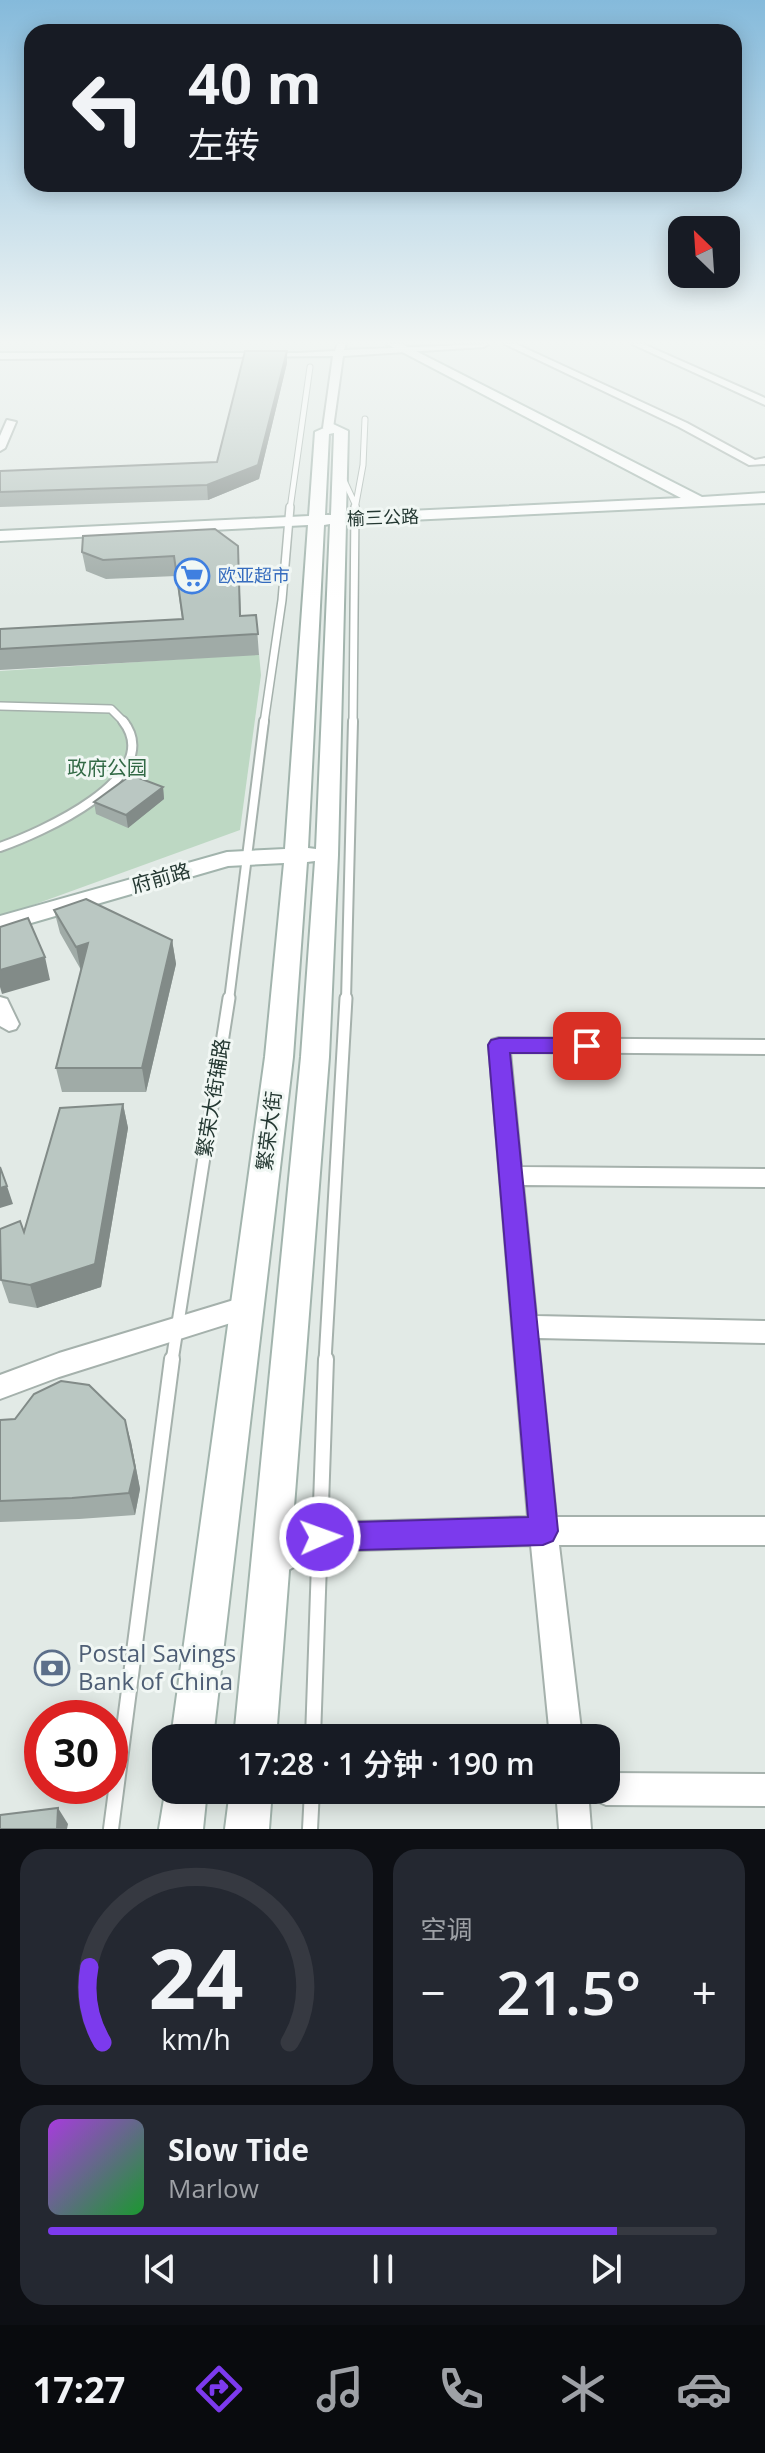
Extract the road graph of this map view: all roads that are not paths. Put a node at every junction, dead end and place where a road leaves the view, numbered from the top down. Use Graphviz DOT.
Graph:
graph roads {
  1 [pos="8,429"];
  2 [pos="301,429"];
  3 [pos="326,429"];
  4 [pos="334,429"];
  5 [pos="365,429"];
  6 [pos="559,429"];
  7 [pos="691,429"];
  8 [pos="0,448"];
  9 [pos="765,461"];
  10 [pos="765,496"];
  11 [pos="694,499"];
  12 [pos="339,516"];
  13 [pos="288,519"];
  14 [pos="0,534"];
  15 [pos="0,706"];
  16 [pos="0,847"];
  17 [pos="296,854"];
  18 [pos="327,855"];
  19 [pos="248,858"];
  20 [pos="0,924"];
  21 [pos="0,1004"];
  22 [pos="9,1024"];
  23 [pos="765,1047"];
  24 [pos="511,1176"];
  25 [pos="765,1178"];
  26 [pos="247,1307"];
  27 [pos="523,1327"];
  28 [pos="176,1328"];
  29 [pos="765,1332"];
  30 [pos="0,1387"];
  31 [pos="543,1531"];
  32 [pos="765,1531"];
  33 [pos="320,1537"];
  34 [pos="270,1566"];
  35 [pos="194,1724"];
  36 [pos="256,1724"];
  37 [pos="313,1724"];
  38 [pos="564,1724"];
  39 [pos="620,1789"];
  40 [pos="765,1790"];
  41 [pos="184,1804"];
  42 [pos="250,1804"];
  43 [pos="311,1804"];
  44 [pos="573,1804"];
  45 [pos="111,1829"];
  46 [pos="181,1829"];
  47 [pos="247,1829"];
  48 [pos="310,1829"];
  49 [pos="575,1829"];
  1 -- 8 [label="street"];
  2 -- 13 [label="lane, 繁荣大街辅路"];
  3 -- 12 [label="main road"];
  4 -- 12 [label="main road"];
  5 -- 12 [label="lane"];
  6 -- 11 [label="main road"];
  7 -- 9 [label="street"];
  10 -- 11 [label="main road, 榆三公路"];
  11 -- 12 [label="main road, 榆三公路"];
  12 -- 13 [label="main road, 榆三公路"];
  12 -- 17 [label="main road, 繁荣大街"];
  12 -- 18 [label="main road, 繁荣大街"];
  12 -- 33 [label="lane"];
  13 -- 14 [label="main road, 榆三公路"];
  13 -- 19 [label="lane, 繁荣大街辅路"];
  15 -- 16 [label="lane"];
  17 -- 18 [label="main road, 府前路"];
  17 -- 19 [label="main road, 府前路"];
  17 -- 26 [label="main road, 繁荣大街"];
  18 -- 34 [label="main road, 繁荣大街"];
  19 -- 20 [label="main road, 府前路"];
  19 -- 28 [label="lane, 繁荣大街辅路"];
  21 -- 22 [label="street"];
  23 -- 24 [label="street"];
  24 -- 25 [label="street"];
  24 -- 27 [label="street"];
  26 -- 28 [label="street"];
  26 -- 35 [label="main road, 繁荣大街"];
  27 -- 29 [label="street"];
  27 -- 31 [label="street"];
  28 -- 30 [label="street"];
  28 -- 45 [label="lane, 繁荣大街辅路"];
  31 -- 32 [label="street"];
  31 -- 33 [label="street"];
  31 -- 38 [label="street"];
  33 -- 34 [label="street"];
  33 -- 37 [label="lane"];
  34 -- 36 [label="main road, 繁荣大街"];
  39 -- 40 [label="street"];
  41 -- 46 [label="main road"];
  42 -- 47 [label="main road"];
  43 -- 48 [label="lane"];
  44 -- 49 [label="street"];
}
